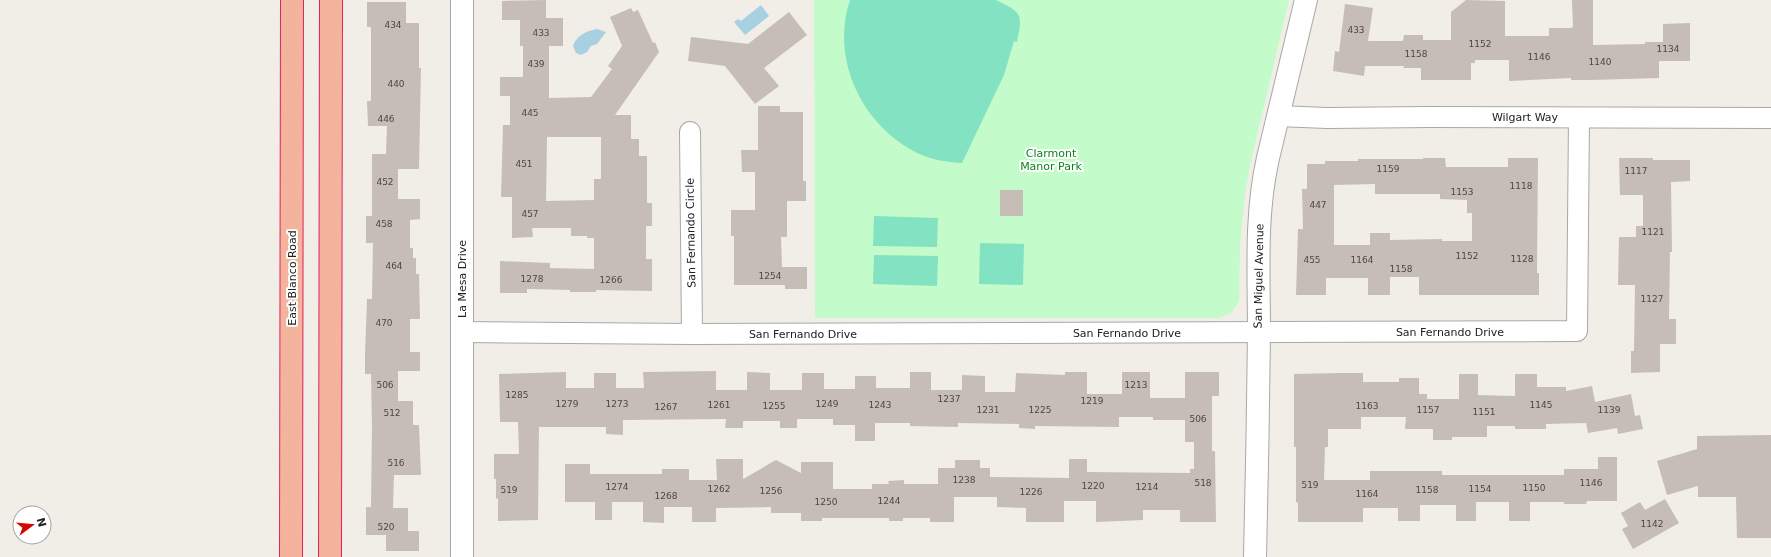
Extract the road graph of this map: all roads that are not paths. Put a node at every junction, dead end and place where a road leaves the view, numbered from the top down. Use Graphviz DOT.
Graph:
graph roads {
  1 [pos="292,0"];
  2 [pos="330,0"];
  3 [pos="462,0"];
  4 [pos="1306,0"];
  5 [pos="1278,116"];
  6 [pos="1579,118"];
  7 [pos="1771,118"];
  8 [pos="690,132"];
  9 [pos="462,332"];
  10 [pos="1259,332"];
  11 [pos="692,334"];
  12 [pos="291,557"];
  13 [pos="330,557"];
  14 [pos="462,557"];
  15 [pos="1255,557"];
  1 -- 12 [label="highway, East Blanco Road"];
  2 -- 13 [label="highway"];
  3 -- 9 [label="street, La Mesa Drive"];
  4 -- 5 [label="street, San Miguel Avenue"];
  5 -- 6 [label="street, Wilgart Way"];
  5 -- 10 [label="street, San Miguel Avenue"];
  6 -- 7 [label="street, Wilgart Way"];
  6 -- 10 [label="street, San Fernando Drive"];
  8 -- 11 [label="street, San Fernando Circle"];
  9 -- 11 [label="street, San Fernando Drive"];
  9 -- 14 [label="street, La Mesa Drive"];
  10 -- 11 [label="street, San Fernando Drive"];
  10 -- 15 [label="street, San Miguel Avenue"];
}
